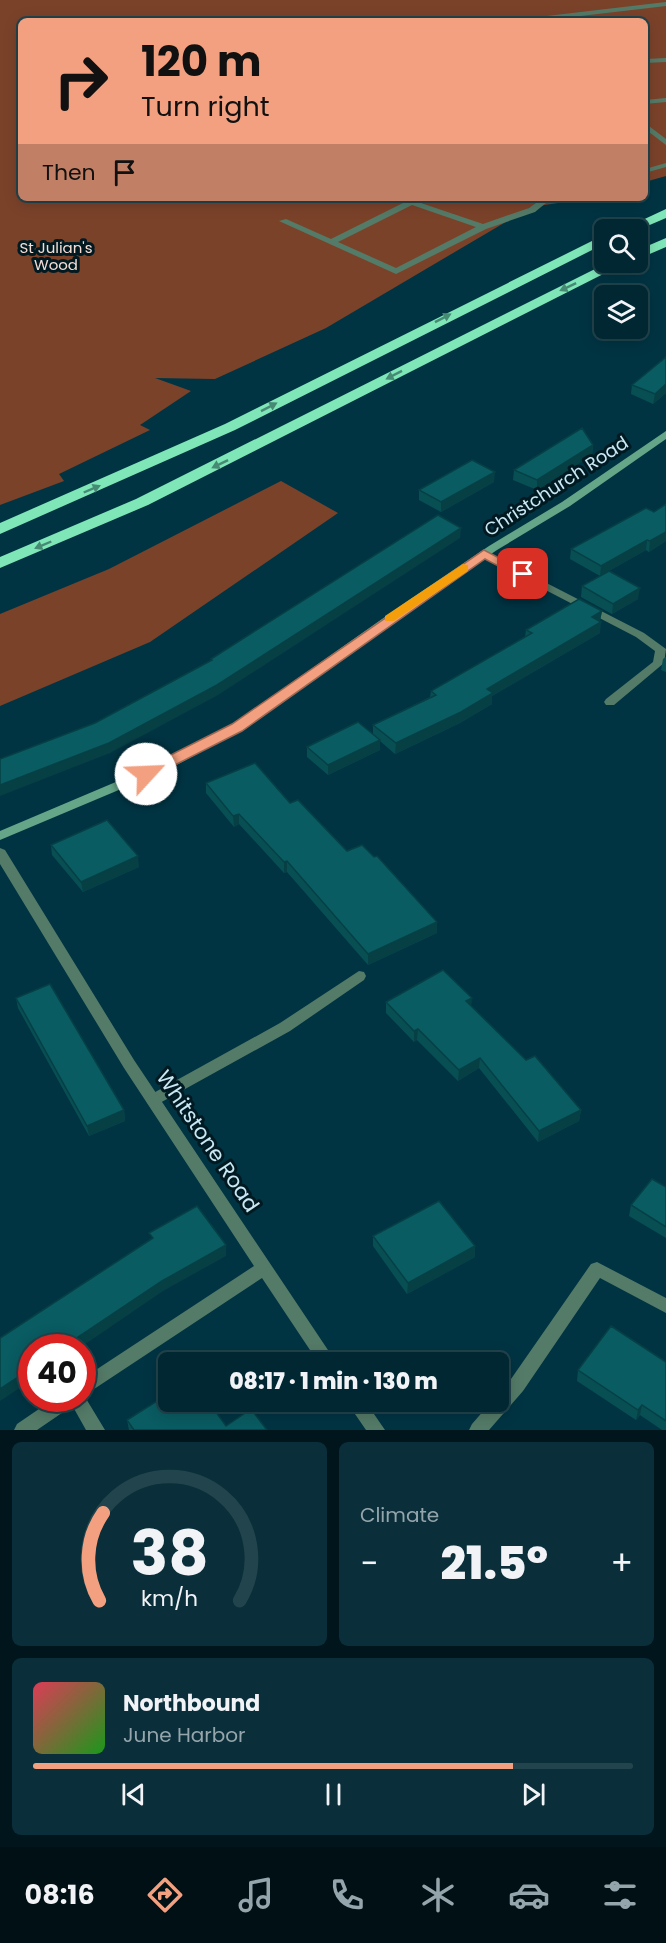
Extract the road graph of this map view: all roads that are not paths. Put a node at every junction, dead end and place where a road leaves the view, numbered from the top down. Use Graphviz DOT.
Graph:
graph roads {
  1 [pos="666,4"];
  2 [pos="547,18"];
  3 [pos="666,60"];
  4 [pos="648,61"];
  5 [pos="666,100"];
  6 [pos="648,102"];
  7 [pos="648,128"];
  8 [pos="666,143"];
  9 [pos="666,165"];
  10 [pos="648,170"];
  11 [pos="413,201"];
  12 [pos="418,201"];
  13 [pos="544,201"];
  14 [pos="666,213"];
  15 [pos="283,221"];
  16 [pos="648,221"];
  17 [pos="483,227"];
  18 [pos="331,242"];
  19 [pos="666,242"];
  20 [pos="594,244"];
  21 [pos="648,250"];
  22 [pos="597,273"];
  23 [pos="666,434"];
  24 [pos="0,529"];
  25 [pos="484,554"];
  26 [pos="0,563"];
  27 [pos="609,702"];
  28 [pos="0,836"];
  29 [pos="0,853"];
  30 [pos="359,976"];
  31 [pos="153,1100"];
  32 [pos="264,1268"];
  33 [pos="666,1306"];
  34 [pos="321,1352"];
  35 [pos="96,1380"];
  36 [pos="49,1412"];
  37 [pos="85,1412"];
  38 [pos="364,1412"];
  39 [pos="23,1430"];
  40 [pos="96,1430"];
  41 [pos="376,1430"];
  42 [pos="478,1430"];
  1 -- 2 [label="street"];
  3 -- 4 [label="street"];
  5 -- 6 [label="street"];
  7 -- 8 [label="street"];
  9 -- 10 [label="street"];
  11 -- 18 [label="street"];
  12 -- 17 [label="street"];
  13 -- 17 [label="street"];
  14 -- 16 [label="highway"];
  15 -- 18 [label="street"];
  17 -- 18 [label="street"];
  19 -- 21 [label="highway"];
  24 -- 20 [label="highway, one-way"];
  22 -- 26 [label="highway, one-way"];
  23 -- 25 [label="street, Christchurch Road"];
  25 -- 27 [label="street"];
  25 -- 28 [label="street, Christchurch Road"];
  29 -- 31 [label="street, Whitstone Road"];
  30 -- 31 [label="street"];
  31 -- 32 [label="street, Whitstone Road"];
  32 -- 34 [label="street, Whitstone Road"];
  32 -- 35 [label="street"];
  33 -- 42 [label="street"];
  36 -- 39 [label="street"];
  37 -- 40 [label="street"];
  38 -- 41 [label="street"];
}
